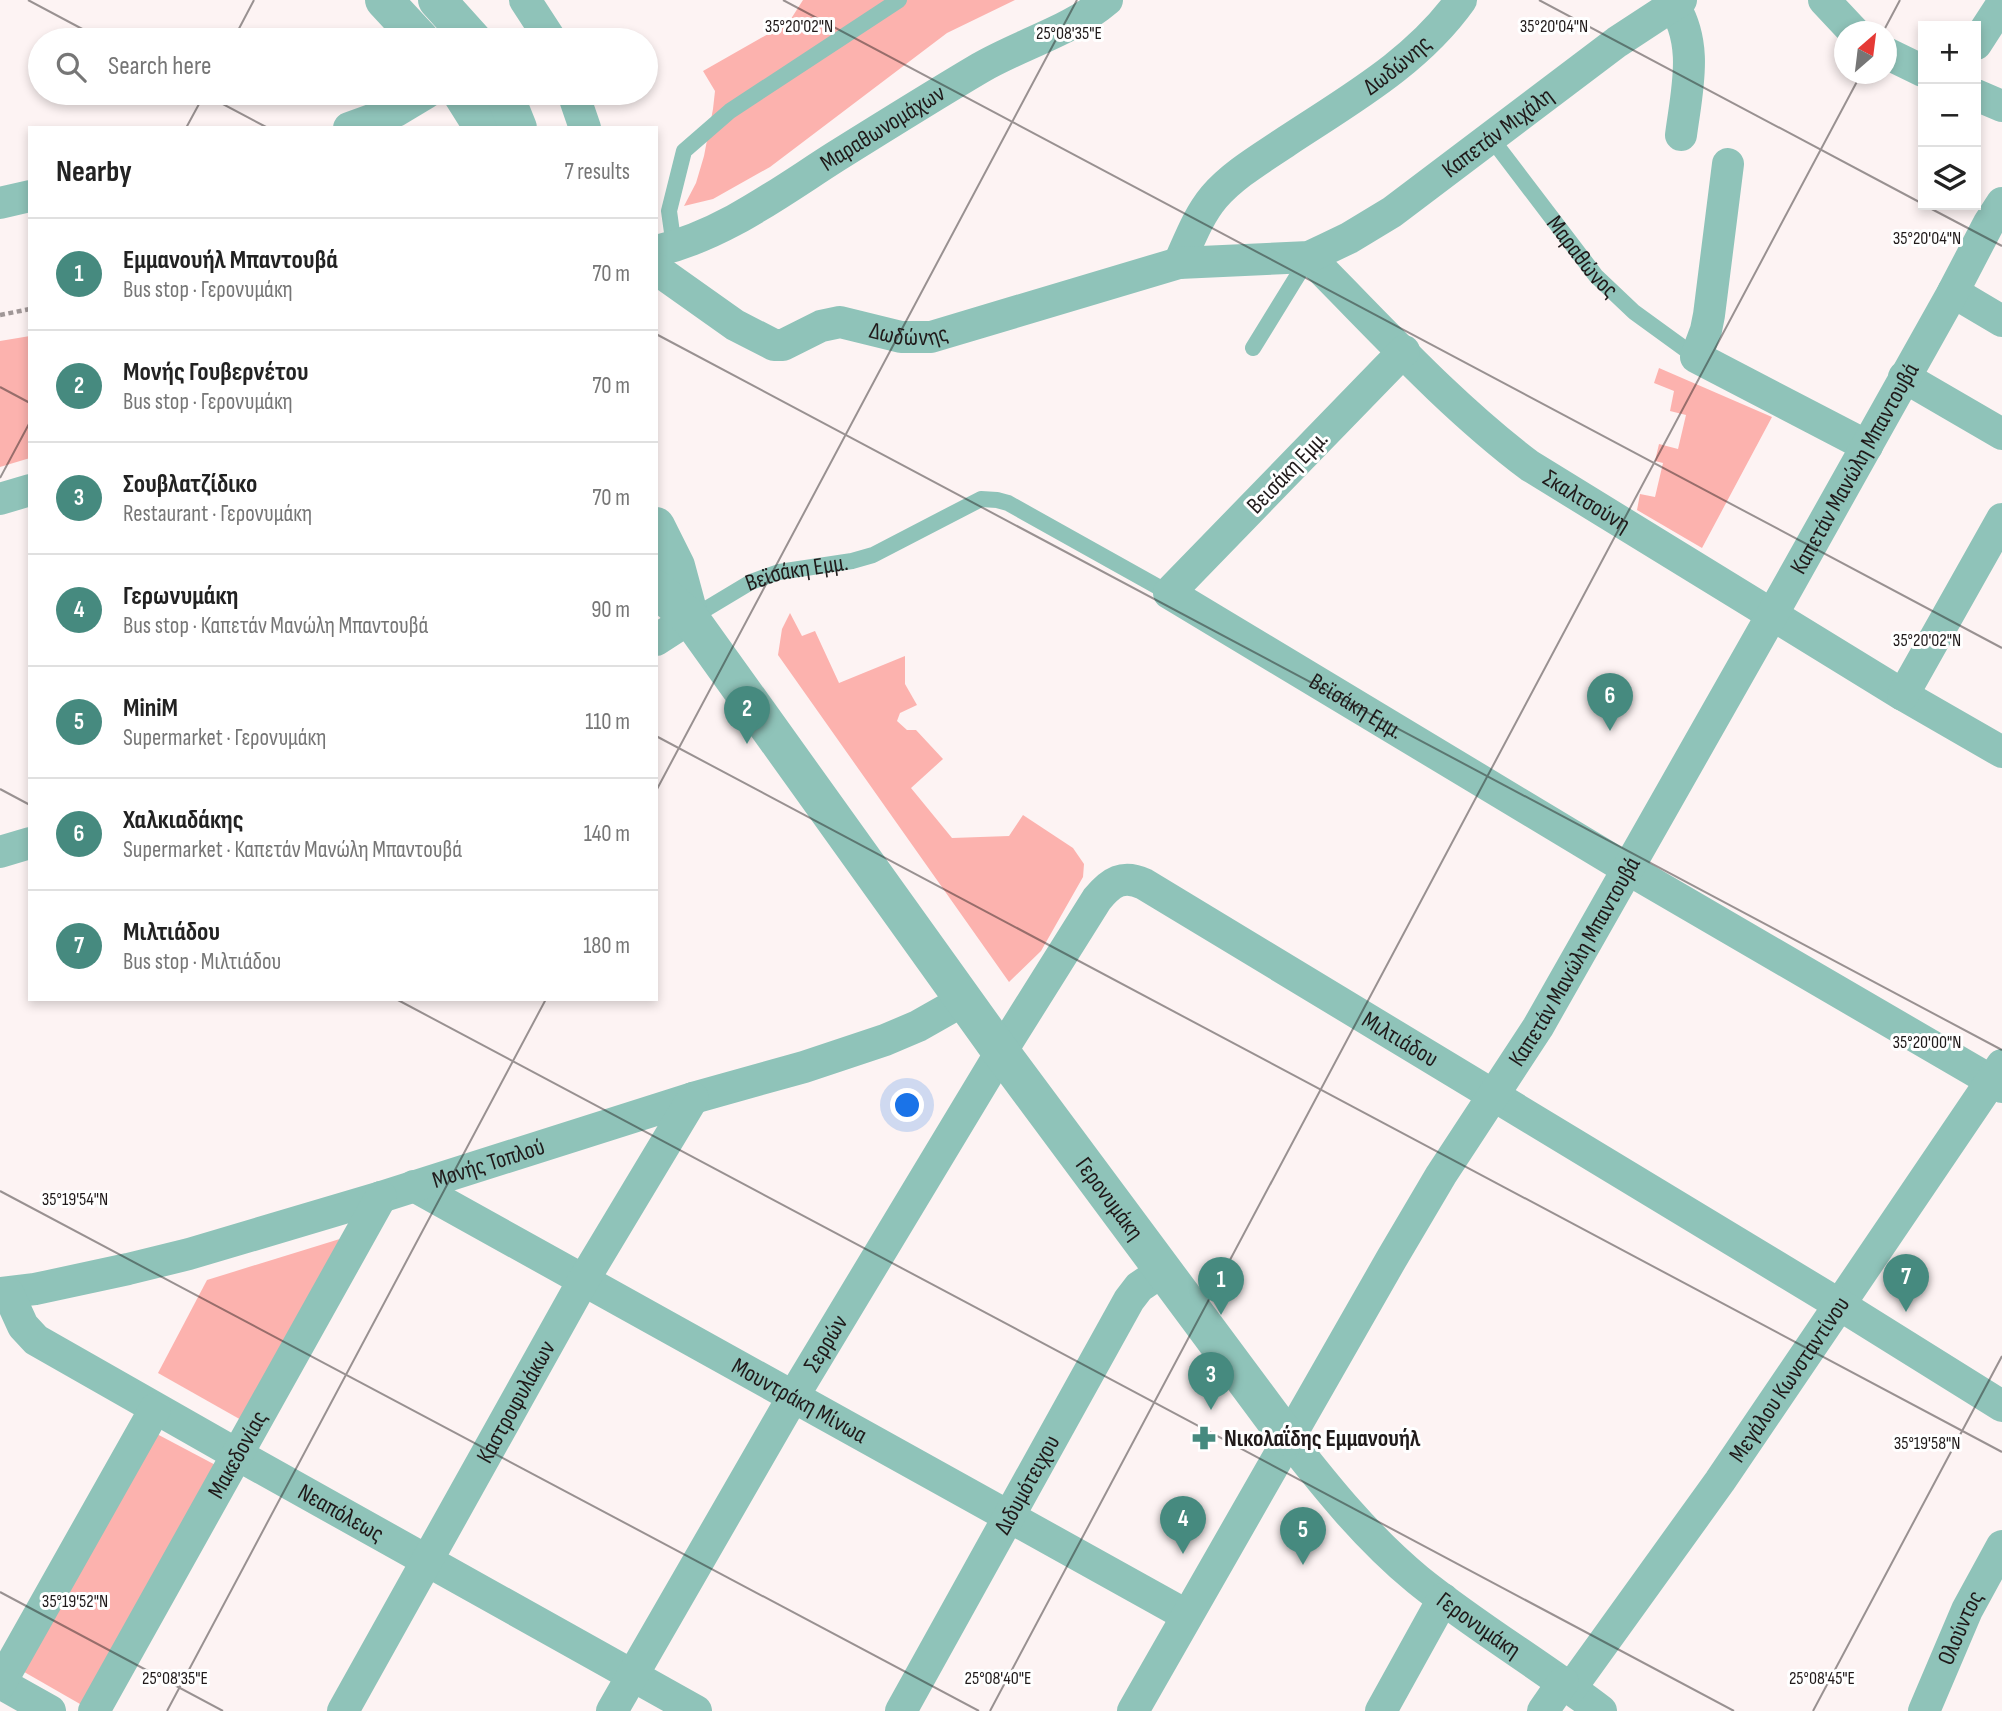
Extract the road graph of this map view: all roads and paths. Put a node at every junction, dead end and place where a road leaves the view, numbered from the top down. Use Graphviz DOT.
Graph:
graph roads {
  1 [pos="384,0"];
  2 [pos="437,0"];
  3 [pos="899,0"];
  4 [pos="1107,0"];
  5 [pos="1461,0"];
  6 [pos="1824,0"];
  7 [pos="1675,2"];
  8 [pos="2002,4"];
  9 [pos="1844,21"];
  10 [pos="410,28"];
  11 [pos="462,28"];
  12 [pos="1981,36"];
  13 [pos="1897,58"];
  14 [pos="1918,69"];
  15 [pos="1981,97"];
  16 [pos="406,105"];
  17 [pos="469,105"];
  18 [pos="509,105"];
  19 [pos="577,105"];
  20 [pos="2002,106"];
  21 [pos="355,126"];
  22 [pos="482,126"];
  23 [pos="517,126"];
  24 [pos="584,126"];
  25 [pos="1681,135"];
  26 [pos="1491,138"];
  27 [pos="1728,164"];
  28 [pos="28,196"];
  29 [pos="0,203"];
  30 [pos="2002,203"];
  31 [pos="662,256"];
  32 [pos="1309,257"];
  33 [pos="1179,263"];
  34 [pos="1953,292"];
  35 [pos="28,309"];
  36 [pos="0,315"];
  37 [pos="2002,321"];
  38 [pos="1252,348"];
  39 [pos="1404,351"];
  40 [pos="1696,356"];
  41 [pos="1904,377"];
  42 [pos="2002,434"];
  43 [pos="1867,446"];
  44 [pos="28,491"];
  45 [pos="0,499"];
  46 [pos="2002,519"];
  47 [pos="658,530"];
  48 [pos="658,591"];
  49 [pos="1169,593"];
  50 [pos="1772,615"];
  51 [pos="690,618"];
  52 [pos="658,639"];
  53 [pos="1903,695"];
  54 [pos="2002,752"];
  55 [pos="28,844"];
  56 [pos="0,852"];
  57 [pos="1626,868"];
  58 [pos="964,1000"];
  59 [pos="1001,1052"];
  60 [pos="1999,1078"];
  61 [pos="1493,1095"];
  62 [pos="693,1098"];
  63 [pos="414,1186"];
  64 [pos="381,1197"];
  65 [pos="1164,1270"];
  66 [pos="583,1280"];
  67 [pos="4,1293"];
  68 [pos="1840,1305"];
  69 [pos="793,1397"];
  70 [pos="2002,1406"];
  71 [pos="155,1409"];
  72 [pos="1287,1437"];
  73 [pos="237,1455"];
  74 [pos="1008,1517"];
  75 [pos="2002,1546"];
  76 [pos="428,1562"];
  77 [pos="1443,1599"];
  78 [pos="1186,1615"];
  79 [pos="632,1676"];
  80 [pos="0,1683"];
  81 [pos="1567,1685"];
  82 [pos="50,1711"];
  83 [pos="94,1711"];
  84 [pos="343,1711"];
  85 [pos="612,1711"];
  86 [pos="696,1711"];
  87 [pos="901,1711"];
  88 [pos="1133,1711"];
  89 [pos="1381,1711"];
  90 [pos="1543,1711"];
  91 [pos="1601,1711"];
  92 [pos="1924,1711"];
  1 -- 10 [label="street"];
  2 -- 11 [label="street"];
  3 -- 31 [label="lane"];
  4 -- 31 [label="street, Μαραθωνομάχων"];
  5 -- 33 [label="street, Δωδώνης"];
  6 -- 9 [label="street"];
  7 -- 25 [label="street"];
  7 -- 26 [label="street, Καπετάν Μιχάλη"];
  8 -- 12 [label="street"];
  13 -- 14 [label="street"];
  15 -- 20 [label="street"];
  16 -- 21 [label="street"];
  17 -- 22 [label="street"];
  18 -- 23 [label="street"];
  19 -- 24 [label="street"];
  26 -- 32 [label="street, Καπετάν Μιχάλη"];
  26 -- 40 [label="lane, Μαραθώνος"];
  27 -- 40 [label="street"];
  28 -- 29 [label="street"];
  30 -- 34 [label="street, Καπετάν Μανώλη Μπαντουβά"];
  31 -- 33 [label="street, Δωδώνης"];
  32 -- 33 [label="street, Δωδώνης"];
  32 -- 38 [label="lane"];
  32 -- 39 [label="street, Σκαλτσούνη"];
  34 -- 37 [label="street"];
  34 -- 41 [label="street, Καπετάν Μανώλη Μπαντουβά"];
  35 -- 36 [label="path"];
  39 -- 49 [label="street, Βεισάκη Εμμ."];
  39 -- 50 [label="street, Σκαλτσούνη"];
  40 -- 43 [label="street, Μαραθώνος"];
  41 -- 42 [label="street"];
  41 -- 43 [label="street, Καπετάν Μανώλη Μπαντουβά"];
  43 -- 50 [label="street, Καπετάν Μανώλη Μπαντουβά"];
  44 -- 45 [label="street"];
  46 -- 53 [label="street"];
  47 -- 51 [label="street, Γερονυμάκη"];
  48 -- 51 [label="street, Γερονυμάκη"];
  49 -- 51 [label="lane, Βεϊσάκη Εμμ."];
  49 -- 57 [label="street, Βεϊσάκη Εμμ."];
  50 -- 53 [label="street, Σκαλτσούνη"];
  50 -- 57 [label="street, Καπετάν Μανώλη Μπαντουβά"];
  51 -- 52 [label="street"];
  51 -- 58 [label="street, Γερονυμάκη"];
  53 -- 54 [label="street, Σκαλτσούνη"];
  55 -- 56 [label="street"];
  57 -- 60 [label="street, Βεϊσάκη Εμμ."];
  57 -- 61 [label="street, Καπετάν Μανώλη Μπαντουβά"];
  58 -- 59 [label="street, Γερονυμάκη"];
  58 -- 62 [label="street, Μονής Τοπλού"];
  59 -- 61 [label="street, Μιλτιάδου"];
  59 -- 65 [label="street, Γερονυμάκη"];
  59 -- 69 [label="street, Σερρών"];
  60 -- 68 [label="street, Μεγάλου Κωνσταντίνου"];
  61 -- 68 [label="street, Μιλτιάδου"];
  61 -- 72 [label="street, Καπετάν Μανώλη Μπαντουβά"];
  62 -- 63 [label="street, Μονής Τοπλού"];
  62 -- 66 [label="street, Καστροφυλάκων"];
  63 -- 64 [label="street, Μονής Τοπλού"];
  63 -- 66 [label="street, Μουντράκη Μίνωα"];
  64 -- 67 [label="street, Μονής Τοπλού"];
  64 -- 73 [label="street, Μακεδονίας"];
  65 -- 72 [label="street, Γερονυμάκη"];
  65 -- 74 [label="street, Διδυμότειχου"];
  66 -- 69 [label="street, Μουντράκη Μίνωα"];
  66 -- 76 [label="street, Καστροφυλάκων"];
  67 -- 71 [label="street, Νεαπόλεως"];
  68 -- 70 [label="street, Μιλτιάδου"];
  68 -- 81 [label="street, Μεγάλου Κωνσταντίνου"];
  69 -- 74 [label="street, Μουντράκη Μίνωα"];
  69 -- 79 [label="street, Σερρών"];
  71 -- 73 [label="street, Νεαπόλεως"];
  71 -- 80 [label="street"];
  72 -- 77 [label="street, Γερονυμάκη"];
  72 -- 78 [label="street, Καπετάν Μανώλη Μπαντουβά"];
  73 -- 76 [label="street, Νεαπόλεως"];
  73 -- 83 [label="street, Μακεδονίας"];
  74 -- 78 [label="street, Μουντράκη Μίνωα"];
  74 -- 87 [label="street, Διδυμότειχου"];
  75 -- 92 [label="street, Ολούντος"];
  76 -- 79 [label="street, Νεαπόλεως"];
  76 -- 84 [label="street, Καστροφυλάκων"];
  77 -- 81 [label="street, Γερονυμάκη"];
  77 -- 89 [label="street"];
  78 -- 88 [label="street, Καπετάν Μανώλη Μπαντουβά"];
  79 -- 85 [label="street, Σερρών"];
  79 -- 86 [label="street, Νεαπόλεως"];
  80 -- 82 [label="street"];
  81 -- 90 [label="street, Μεγάλου Κωνσταντίνου"];
  81 -- 91 [label="street, Γερονυμάκη"];
}
